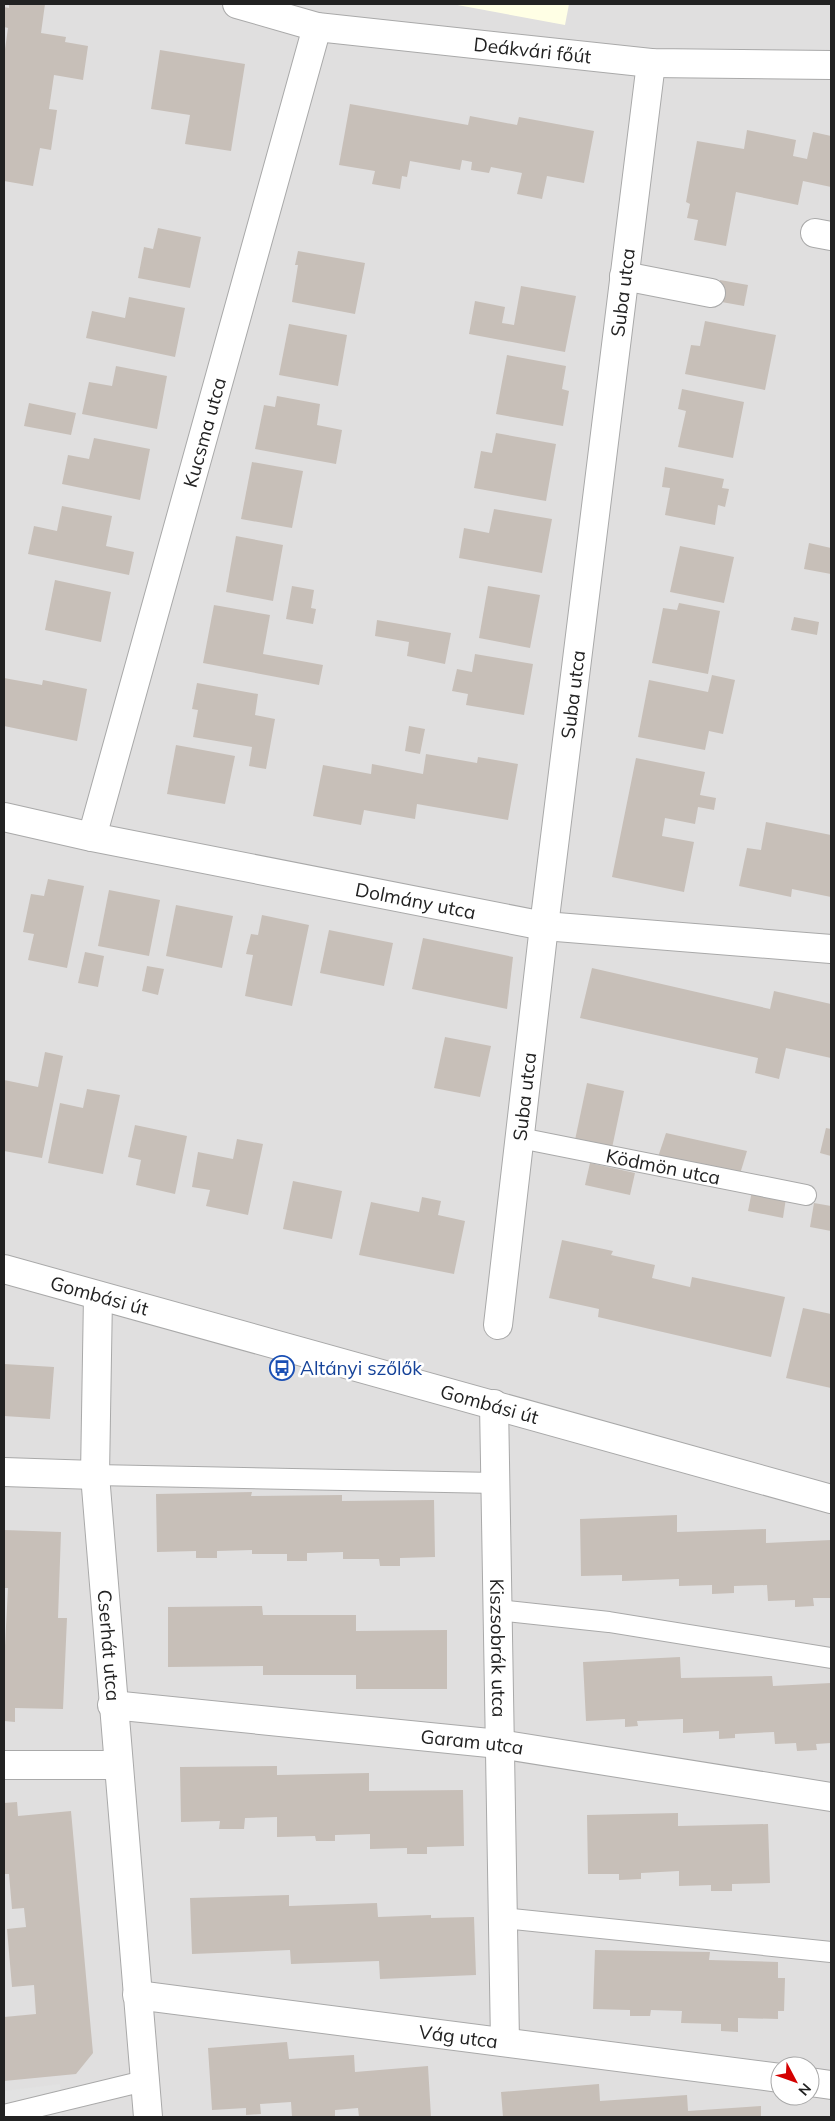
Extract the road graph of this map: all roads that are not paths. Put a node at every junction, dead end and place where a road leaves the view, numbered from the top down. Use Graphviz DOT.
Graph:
graph roads {
  1 [pos="237,4"];
  2 [pos="317,26"];
  3 [pos="651,63"];
  4 [pos="831,65"];
  5 [pos="624,276"];
  6 [pos="710,293"];
  7 [pos="4,817"];
  8 [pos="92,837"];
  9 [pos="544,926"];
  10 [pos="831,950"];
  11 [pos="520,1138"];
  12 [pos="806,1195"];
  13 [pos="4,1270"];
  14 [pos="98,1296"];
  15 [pos="498,1325"];
  16 [pos="494,1404"];
  17 [pos="4,1472"];
  18 [pos="95,1475"];
  19 [pos="496,1483"];
  20 [pos="831,1499"];
  21 [pos="498,1610"];
  22 [pos="831,1658"];
  23 [pos="112,1705"];
  24 [pos="499,1744"];
  25 [pos="4,1765"];
  26 [pos="117,1765"];
  27 [pos="831,1797"];
  28 [pos="503,1918"];
  29 [pos="831,1952"];
  30 [pos="137,1995"];
  31 [pos="505,2042"];
  32 [pos="770,2077"];
  33 [pos="144,2081"];
  34 [pos="4,2114"];
  35 [pos="148,2117"];
  1 -- 2 [label="street, Deákvári főút"];
  2 -- 3 [label="street, Deákvári főút"];
  2 -- 8 [label="street, Kucsma utca"];
  3 -- 4 [label="street, Deákvári főút"];
  3 -- 5 [label="street, Suba utca"];
  5 -- 6 [label="street"];
  5 -- 9 [label="street, Suba utca"];
  7 -- 8 [label="street, Dolmány utca"];
  8 -- 9 [label="street, Dolmány utca"];
  9 -- 10 [label="street, Dolmány utca"];
  9 -- 11 [label="street, Suba utca"];
  11 -- 12 [label="lane, Ködmön utca"];
  11 -- 15 [label="street, Suba utca"];
  13 -- 14 [label="street, Gombási út"];
  14 -- 16 [label="street, Gombási út"];
  14 -- 18 [label="street, Cserhát utca"];
  16 -- 19 [label="street, Kiszsobrák utca"];
  16 -- 20 [label="street, Gombási út"];
  17 -- 18 [label="street"];
  18 -- 19 [label="lane"];
  18 -- 23 [label="street, Cserhát utca"];
  19 -- 21 [label="street, Kiszsobrák utca"];
  21 -- 22 [label="lane"];
  21 -- 24 [label="street, Kiszsobrák utca"];
  23 -- 24 [label="street, Garam utca"];
  23 -- 26 [label="street, Cserhát utca"];
  24 -- 27 [label="street, Garam utca"];
  24 -- 28 [label="street, Kiszsobrák utca"];
  25 -- 26 [label="street"];
  26 -- 30 [label="street, Cserhát utca"];
  28 -- 29 [label="lane"];
  28 -- 31 [label="street, Kiszsobrák utca"];
  30 -- 31 [label="street, Vág utca"];
  30 -- 33 [label="street, Cserhát utca"];
  31 -- 32 [label="street, Vág utca"];
  33 -- 34 [label="lane"];
  33 -- 35 [label="street, Cserhát utca"];
}
